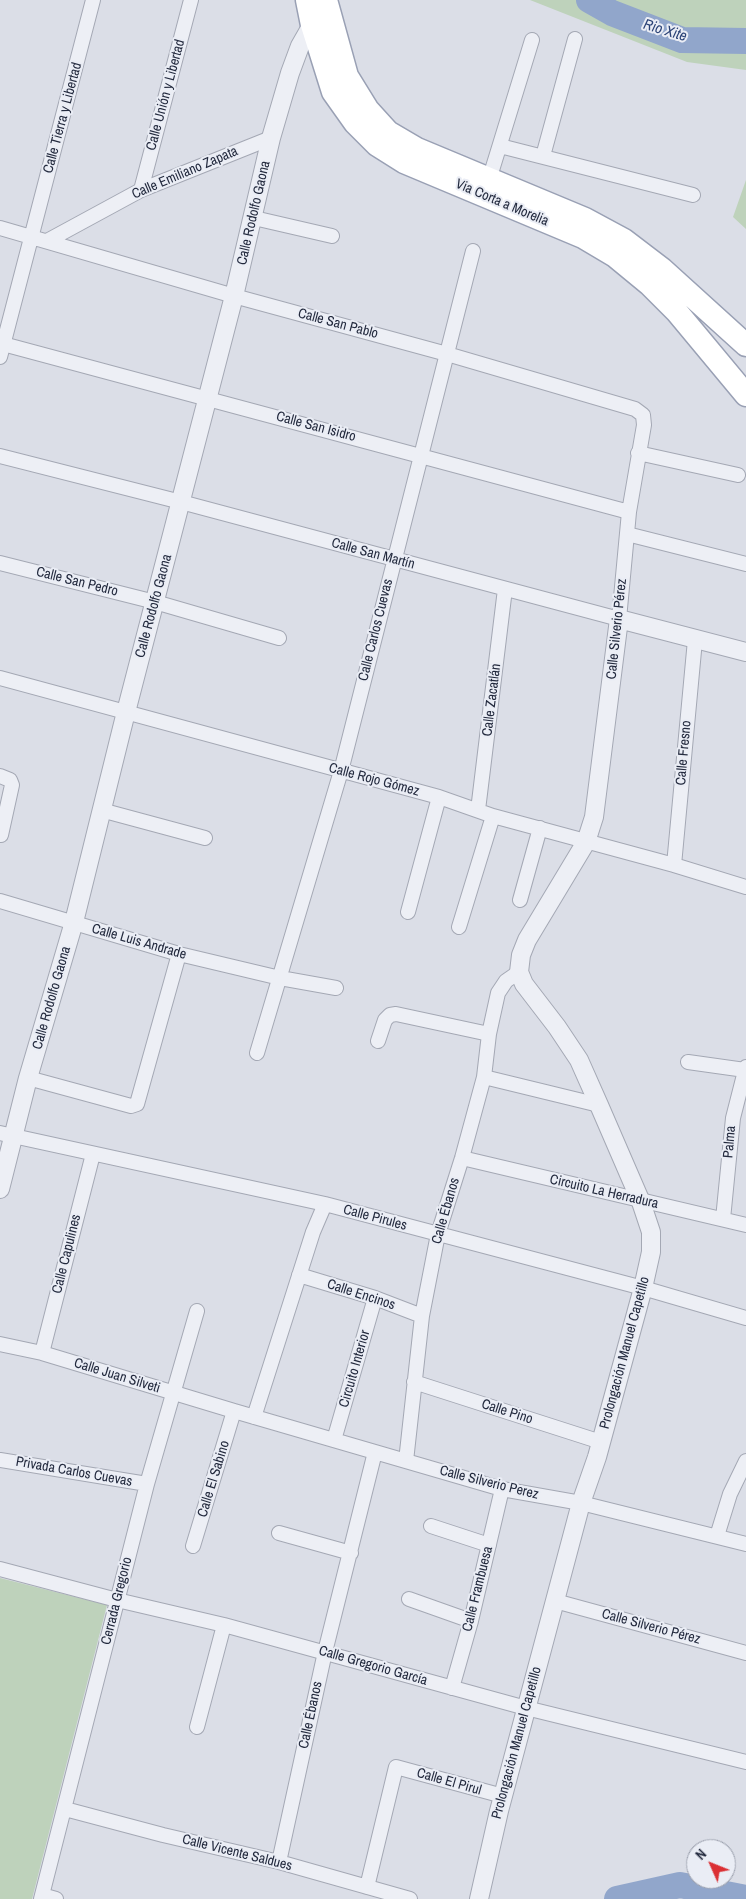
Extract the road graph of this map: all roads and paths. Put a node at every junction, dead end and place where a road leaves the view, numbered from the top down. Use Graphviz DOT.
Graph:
graph roads {
  1 [pos="93,0"];
  2 [pos="191,0"];
  3 [pos="307,0"];
  4 [pos="326,0"];
  5 [pos="312,25"];
  6 [pos="574,39"];
  7 [pos="532,40"];
  8 [pos="271,138"];
  9 [pos="500,146"];
  10 [pos="543,156"];
  11 [pos="489,180"];
  12 [pos="140,190"];
  13 [pos="693,195"];
  14 [pos="254,218"];
  15 [pos="0,228"];
  16 [pos="332,236"];
  17 [pos="32,237"];
  18 [pos="47,241"];
  19 [pos="473,251"];
  20 [pos="234,296"];
  21 [pos="746,345"];
  22 [pos="2,350"];
  23 [pos="447,354"];
  24 [pos="742,389"];
  25 [pos="208,398"];
  26 [pos="643,415"];
  27 [pos="638,453"];
  28 [pos="421,454"];
  29 [pos="0,456"];
  30 [pos="738,475"];
  31 [pos="181,502"];
  32 [pos="629,512"];
  33 [pos="627,534"];
  34 [pos="394,560"];
  35 [pos="0,562"];
  36 [pos="746,564"];
  37 [pos="505,590"];
  38 [pos="154,602"];
  39 [pos="619,619"];
  40 [pos="279,638"];
  41 [pos="695,640"];
  42 [pos="746,652"];
  43 [pos="0,678"];
  44 [pos="126,712"];
  45 [pos="341,771"];
  46 [pos="0,776"];
  47 [pos="439,797"];
  48 [pos="102,810"];
  49 [pos="478,810"];
  50 [pos="493,816"];
  51 [pos="540,828"];
  52 [pos="1,835"];
  53 [pos="205,838"];
  54 [pos="586,842"];
  55 [pos="674,865"];
  56 [pos="746,886"];
  57 [pos="520,900"];
  58 [pos="0,901"];
  59 [pos="408,912"];
  60 [pos="74,922"];
  61 [pos="459,927"];
  62 [pos="179,954"];
  63 [pos="519,972"];
  64 [pos="280,978"];
  65 [pos="336,988"];
  66 [pos="489,1034"];
  67 [pos="378,1041"];
  68 [pos="257,1052"];
  69 [pos="688,1062"];
  70 [pos="746,1069"];
  71 [pos="484,1077"];
  72 [pos="28,1078"];
  73 [pos="599,1105"];
  74 [pos="6,1135"];
  75 [pos="93,1154"];
  76 [pos="462,1158"];
  77 [pos="0,1189"];
  78 [pos="642,1202"];
  79 [pos="325,1204"];
  80 [pos="723,1219"];
  81 [pos="746,1226"];
  82 [pos="438,1234"];
  83 [pos="299,1275"];
  84 [pos="643,1288"];
  85 [pos="375,1298"];
  86 [pos="197,1311"];
  87 [pos="422,1316"];
  88 [pos="746,1318"];
  89 [pos="0,1344"];
  90 [pos="42,1353"];
  91 [pos="414,1382"];
  92 [pos="175,1393"];
  93 [pos="234,1411"];
  94 [pos="254,1417"];
  95 [pos="334,1440"];
  96 [pos="601,1442"];
  97 [pos="375,1452"];
  98 [pos="0,1460"];
  99 [pos="406,1461"];
  100 [pos="746,1461"];
  101 [pos="147,1484"];
  102 [pos="502,1489"];
  103 [pos="581,1503"];
  104 [pos="432,1526"];
  105 [pos="279,1533"];
  106 [pos="717,1536"];
  107 [pos="746,1544"];
  108 [pos="489,1545"];
  109 [pos="193,1546"];
  110 [pos="351,1553"];
  111 [pos="0,1569"];
  112 [pos="409,1599"];
  113 [pos="117,1600"];
  114 [pos="555,1601"];
  115 [pos="471,1621"];
  116 [pos="224,1626"];
  117 [pos="325,1652"];
  118 [pos="746,1653"];
  119 [pos="452,1688"];
  120 [pos="526,1708"];
  121 [pos="197,1727"];
  122 [pos="746,1762"];
  123 [pos="503,1796"];
  124 [pos="64,1809"];
  125 [pos="279,1862"];
  126 [pos="366,1887"];
  127 [pos="46,1898"];
  128 [pos="410,1899"];
  129 [pos="479,1899"];
  1 -- 17 [label="street, Calle Tierra y Libertad"];
  2 -- 12 [label="street, Calle Unión y Libertad"];
  3 -- 5 [label="main road, Via Corta a Morelia"];
  4 -- 11 [label="main road, Via Corta a Morelia"];
  5 -- 8 [label="street, Calle Rodolfo Gaona"];
  5 -- 24 [label="main road, Via Corta a Morelia"];
  6 -- 10 [label="street"];
  7 -- 9 [label="street"];
  8 -- 12 [label="street, Calle Emiliano Zapata"];
  8 -- 14 [label="street, Calle Rodolfo Gaona"];
  9 -- 10 [label="street"];
  9 -- 11 [label="street"];
  10 -- 13 [label="street"];
  11 -- 21 [label="main road, Via Corta a Morelia"];
  12 -- 18 [label="street, Calle Emiliano Zapata"];
  14 -- 16 [label="street"];
  14 -- 20 [label="street, Calle Rodolfo Gaona"];
  15 -- 17 [label="street, Calle San Pablo"];
  17 -- 18 [label="street, Calle San Pablo"];
  17 -- 22 [label="street, Calle Tierra y Libertad"];
  18 -- 20 [label="street, Calle San Pablo"];
  19 -- 23 [label="street, Calle Carlos Cuevas"];
  20 -- 23 [label="street, Calle San Pablo"];
  20 -- 25 [label="street, Calle Rodolfo Gaona"];
  22 -- 25 [label="street, Calle San Isidro"];
  23 -- 26 [label="street, Calle San Pablo"];
  23 -- 28 [label="street, Calle Carlos Cuevas"];
  25 -- 28 [label="street, Calle San Isidro"];
  25 -- 31 [label="street, Calle Rodolfo Gaona"];
  26 -- 27 [label="street, Calle Silverio Pérez"];
  27 -- 30 [label="street"];
  27 -- 32 [label="street, Calle Silverio Pérez"];
  28 -- 32 [label="street, Calle San Isidro"];
  28 -- 34 [label="street, Calle Carlos Cuevas"];
  29 -- 31 [label="street, Calle San Martín"];
  31 -- 34 [label="street, Calle San Martín"];
  31 -- 38 [label="street, Calle Rodolfo Gaona"];
  32 -- 33 [label="street, Calle Silverio Pérez"];
  33 -- 36 [label="street"];
  33 -- 39 [label="street, Calle Silverio Pérez"];
  34 -- 37 [label="street, Calle San Martín"];
  34 -- 45 [label="street, Calle Carlos Cuevas"];
  35 -- 38 [label="street, Calle San Pedro"];
  37 -- 39 [label="street, Calle San Martín"];
  37 -- 49 [label="street, Calle Zacatlán"];
  38 -- 40 [label="street, Calle San Pedro"];
  38 -- 44 [label="street, Calle Rodolfo Gaona"];
  39 -- 41 [label="street, Calle San Martín"];
  39 -- 54 [label="street, Calle Silverio Pérez"];
  41 -- 42 [label="street, Calle San Martín"];
  41 -- 55 [label="street, Calle Fresno"];
  43 -- 44 [label="street, Calle Rojo Gómez"];
  44 -- 45 [label="street, Calle Rojo Gómez"];
  44 -- 48 [label="street, Calle Rodolfo Gaona"];
  45 -- 47 [label="street, Calle Rojo Gómez"];
  45 -- 64 [label="street, Calle Carlos Cuevas"];
  46 -- 52 [label="street"];
  47 -- 49 [label="street, Calle Rojo Gómez"];
  47 -- 59 [label="street"];
  48 -- 53 [label="street"];
  48 -- 60 [label="street, Calle Rodolfo Gaona"];
  49 -- 50 [label="street, Calle Rojo Gómez"];
  50 -- 51 [label="street, Calle Rojo Gómez"];
  50 -- 61 [label="street"];
  51 -- 54 [label="street, Calle Rojo Gómez"];
  51 -- 57 [label="street"];
  54 -- 55 [label="street, Calle Rojo Gómez"];
  54 -- 63 [label="street"];
  55 -- 56 [label="street, Calle Rojo Gómez"];
  58 -- 60 [label="street, Calle Luis Andrade"];
  60 -- 62 [label="street, Calle Luis Andrade"];
  60 -- 72 [label="street, Calle Rodolfo Gaona"];
  62 -- 64 [label="street, Calle Luis Andrade"];
  62 -- 72 [label="street"];
  63 -- 66 [label="street, Calle Ébanos"];
  63 -- 73 [label="street, Prolongación Manuel Capetillo"];
  64 -- 65 [label="street"];
  64 -- 68 [label="street"];
  66 -- 67 [label="street"];
  66 -- 71 [label="street, Calle Ébanos"];
  69 -- 70 [label="street"];
  70 -- 80 [label="street, Palma"];
  71 -- 73 [label="street"];
  71 -- 76 [label="street, Calle Ébanos"];
  72 -- 74 [label="street, Calle Rodolfo Gaona"];
  73 -- 78 [label="street, Prolongación Manuel Capetillo"];
  74 -- 75 [label="street, Calle Pirules"];
  74 -- 77 [label="street, Calle Rodolfo Gaona"];
  75 -- 79 [label="street, Calle Pirules"];
  75 -- 90 [label="street, Calle Capulines"];
  76 -- 78 [label="street, Circuito La Herradura"];
  76 -- 82 [label="street, Calle Ébanos"];
  78 -- 80 [label="street, Circuito La Herradura"];
  78 -- 84 [label="street, Prolongación Manuel Capetillo"];
  79 -- 82 [label="street, Calle Pirules"];
  79 -- 83 [label="street"];
  80 -- 81 [label="street, Circuito La Herradura"];
  82 -- 84 [label="street, Calle Pirules"];
  82 -- 87 [label="street, Calle Ébanos"];
  83 -- 85 [label="street, Calle Encinos"];
  83 -- 94 [label="street"];
  84 -- 88 [label="street, Calle Pirules"];
  84 -- 96 [label="street, Prolongación Manuel Capetillo"];
  85 -- 87 [label="street, Calle Encinos"];
  85 -- 95 [label="street, Circuito Interior"];
  86 -- 92 [label="street"];
  87 -- 91 [label="street, Calle Ébanos"];
  89 -- 90 [label="street, Calle Juan Silveti"];
  90 -- 92 [label="street, Calle Juan Silveti"];
  91 -- 96 [label="street, Calle Pino"];
  91 -- 99 [label="street, Calle Ébanos"];
  92 -- 93 [label="street, Calle Juan Silveti"];
  92 -- 101 [label="street, Cerrada Gregorio"];
  93 -- 94 [label="street, Calle Silverio Perez"];
  93 -- 109 [label="street, Calle El Sabino"];
  94 -- 95 [label="street, Calle Silverio Perez"];
  95 -- 97 [label="street, Calle Silverio Perez"];
  96 -- 103 [label="street, Prolongación Manuel Capetillo"];
  97 -- 99 [label="street, Calle Silverio Perez"];
  97 -- 110 [label="street, Calle Ébanos"];
  98 -- 101 [label="street, Privada Carlos Cuevas"];
  99 -- 102 [label="street, Calle Silverio Perez"];
  100 -- 106 [label="street"];
  101 -- 113 [label="street, Cerrada Gregorio"];
  102 -- 103 [label="street, Calle Silverio Perez"];
  102 -- 108 [label="street, Calle Frambuesa"];
  103 -- 106 [label="street, Calle Silverio Perez"];
  103 -- 114 [label="street, Prolongación Manuel Capetillo"];
  104 -- 108 [label="street"];
  105 -- 110 [label="street"];
  106 -- 107 [label="street, Calle Silverio Perez"];
  108 -- 115 [label="street, Calle Frambuesa"];
  110 -- 117 [label="street, Calle Ébanos"];
  111 -- 113 [label="street, Calle Gregorio García"];
  112 -- 115 [label="street"];
  113 -- 116 [label="street, Calle Gregorio García"];
  113 -- 124 [label="street, Cerrada Gregorio"];
  114 -- 118 [label="street, Calle Silverio Pérez"];
  114 -- 120 [label="street, Prolongación Manuel Capetillo"];
  115 -- 119 [label="street, Calle Frambuesa"];
  116 -- 117 [label="street, Calle Gregorio García"];
  116 -- 121 [label="street"];
  117 -- 119 [label="street, Calle Gregorio García"];
  117 -- 125 [label="street, Calle Ébanos"];
  119 -- 120 [label="street, Calle Gregorio García"];
  120 -- 122 [label="street, Calle Gregorio García"];
  120 -- 123 [label="street, Prolongación Manuel Capetillo"];
  123 -- 126 [label="street, Calle El Pirul"];
  123 -- 129 [label="street, Prolongación Manuel Capetillo"];
  124 -- 125 [label="street, Calle Vicente Saldues"];
  124 -- 127 [label="street, Cerrada Gregorio"];
  125 -- 126 [label="street, Calle Vicente Saldues"];
  126 -- 128 [label="street, Calle Vicente Saldues"];
}
